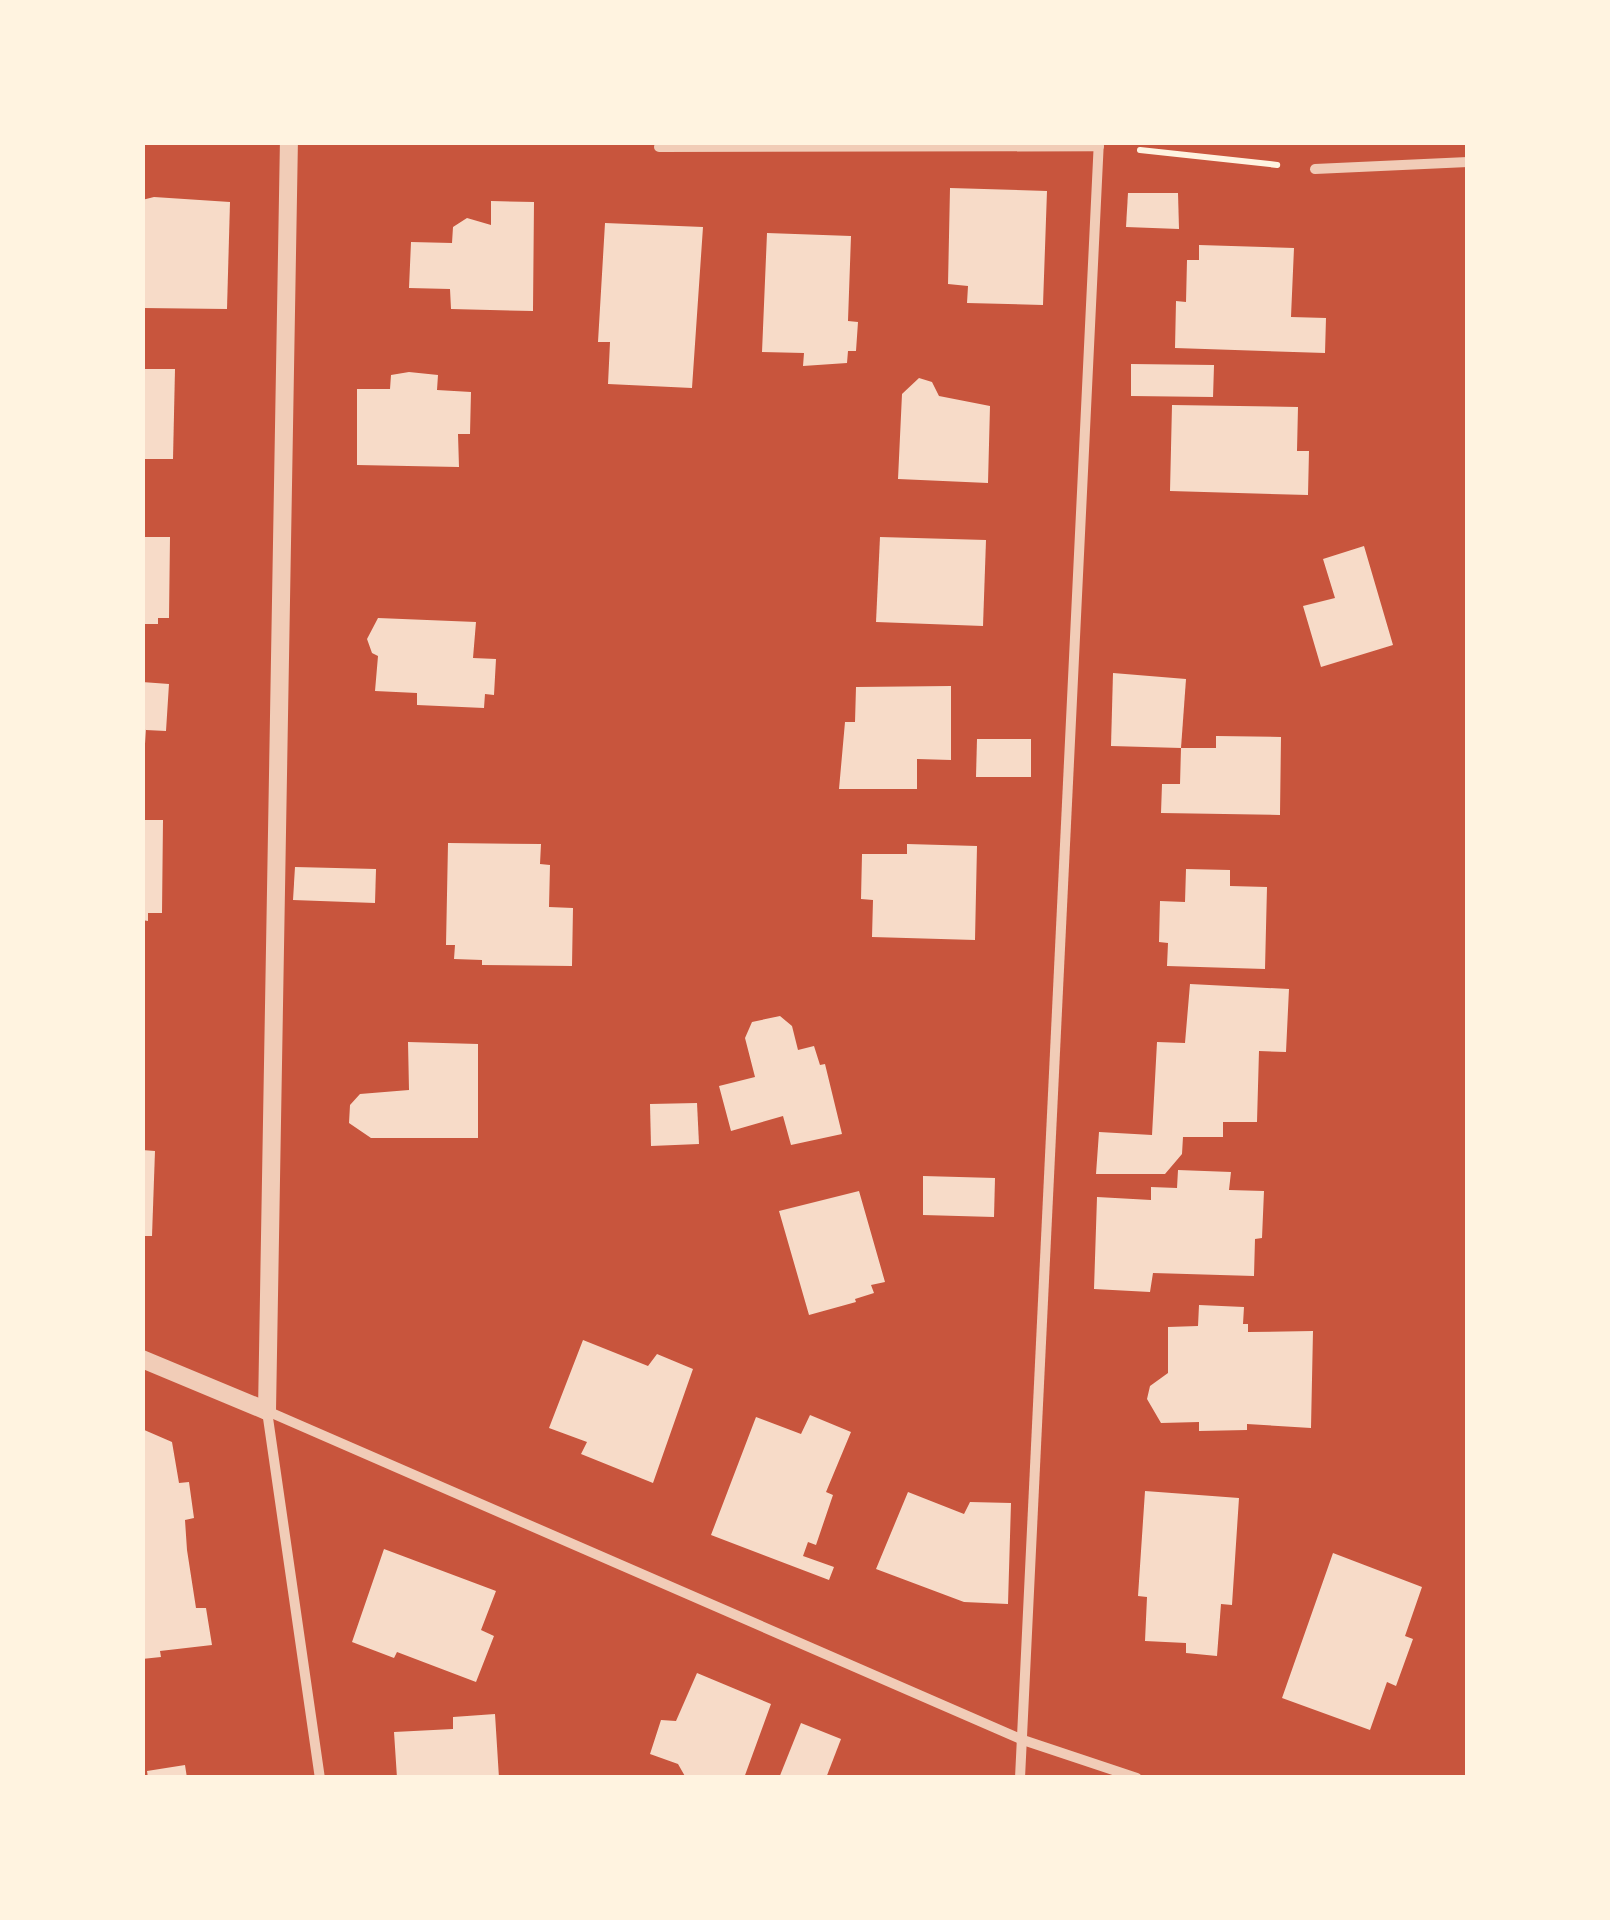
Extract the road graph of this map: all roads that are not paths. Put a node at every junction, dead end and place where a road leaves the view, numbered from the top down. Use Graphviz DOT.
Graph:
graph roads {
  1 [pos="289,142"];
  2 [pos="1099,144"];
  3 [pos="660,147"];
  4 [pos="1468,162"];
  5 [pos="1315,168"];
  6 [pos="142,1359"];
  7 [pos="267,1411"];
  8 [pos="1023,1740"];
  9 [pos="320,1778"];
  10 [pos="1020,1778"];
  11 [pos="1137,1778"];
  1 -- 7 [label="street"];
  2 -- 3 [label="street"];
  2 -- 8 [label="street"];
  4 -- 5 [label="street"];
  6 -- 7 [label="street"];
  7 -- 8 [label="street"];
  7 -- 9 [label="street"];
  8 -- 10 [label="street"];
  8 -- 11 [label="street"];
}
